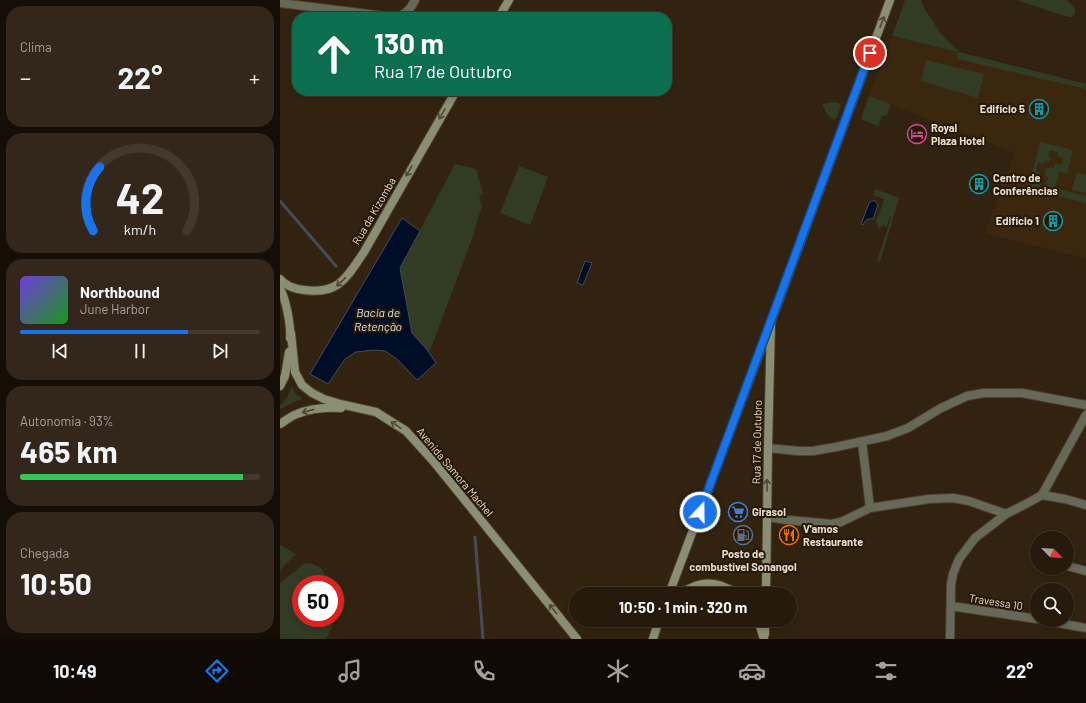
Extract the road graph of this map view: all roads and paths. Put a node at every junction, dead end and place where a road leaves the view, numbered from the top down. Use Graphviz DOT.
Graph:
graph roads {
  1 [pos="415,0"];
  2 [pos="509,0"];
  3 [pos="890,0"];
  4 [pos="280,3"];
  5 [pos="352,12"];
  6 [pos="408,12"];
  7 [pos="502,12"];
  8 [pos="453,96"];
  9 [pos="280,279"];
  10 [pos="280,288"];
  11 [pos="771,322"];
  12 [pos="291,334"];
  13 [pos="280,386"];
  14 [pos="1086,405"];
  15 [pos="360,408"];
  16 [pos="1086,415"];
  17 [pos="280,424"];
  18 [pos="862,442"];
  19 [pos="768,448"];
  20 [pos="1042,495"];
  21 [pos="1086,505"];
  22 [pos="870,508"];
  23 [pos="1006,514"];
  24 [pos="767,517"];
  25 [pos="1074,568"];
  26 [pos="1086,571"];
  27 [pos="672,587"];
  28 [pos="695,587"];
  29 [pos="724,587"];
  30 [pos="766,587"];
  31 [pos="951,606"];
  32 [pos="1030,618"];
  33 [pos="1074,626"];
  34 [pos="657,627"];
  35 [pos="760,627"];
  36 [pos="765,627"];
  37 [pos="1086,628"];
  38 [pos="577,639"];
  39 [pos="653,639"];
  40 [pos="764,639"];
  41 [pos="950,639"];
  1 -- 6 [label="street"];
  2 -- 7 [label="main road"];
  11 -- 3 [label="main road, Rua 17 de Outubro, one-way"];
  4 -- 5 [label="street"];
  8 -- 9 [label="main road, Rua da Kizomba, one-way"];
  10 -- 12 [label="main road"];
  11 -- 19 [label="main road, Rua 17 de Outubro"];
  11 -- 27 [label="main road"];
  12 -- 13 [label="main road"];
  12 -- 15 [label="main road, Avenida Samora Machel"];
  14 -- 18 [label="street"];
  15 -- 17 [label="main road, one-way"];
  38 -- 15 [label="main road, Avenida Samora Machel, one-way"];
  16 -- 20 [label="street"];
  18 -- 19 [label="street"];
  18 -- 22 [label="street"];
  24 -- 19 [label="main road, Rua 17 de Outubro, one-way"];
  20 -- 21 [label="street"];
  20 -- 23 [label="street"];
  22 -- 23 [label="street"];
  22 -- 24 [label="street"];
  23 -- 31 [label="street"];
  24 -- 30 [label="main road, Rua 17 de Outubro"];
  25 -- 26 [label="street"];
  28 -- 29 [label="main road"];
  31 -- 32 [label="street, Travessa 10"];
  31 -- 41 [label="street"];
  33 -- 37 [label="street"];
  34 -- 39 [label="main road"];
  35 -- 40 [label="main road"];
  36 -- 40 [label="main road"];
}
